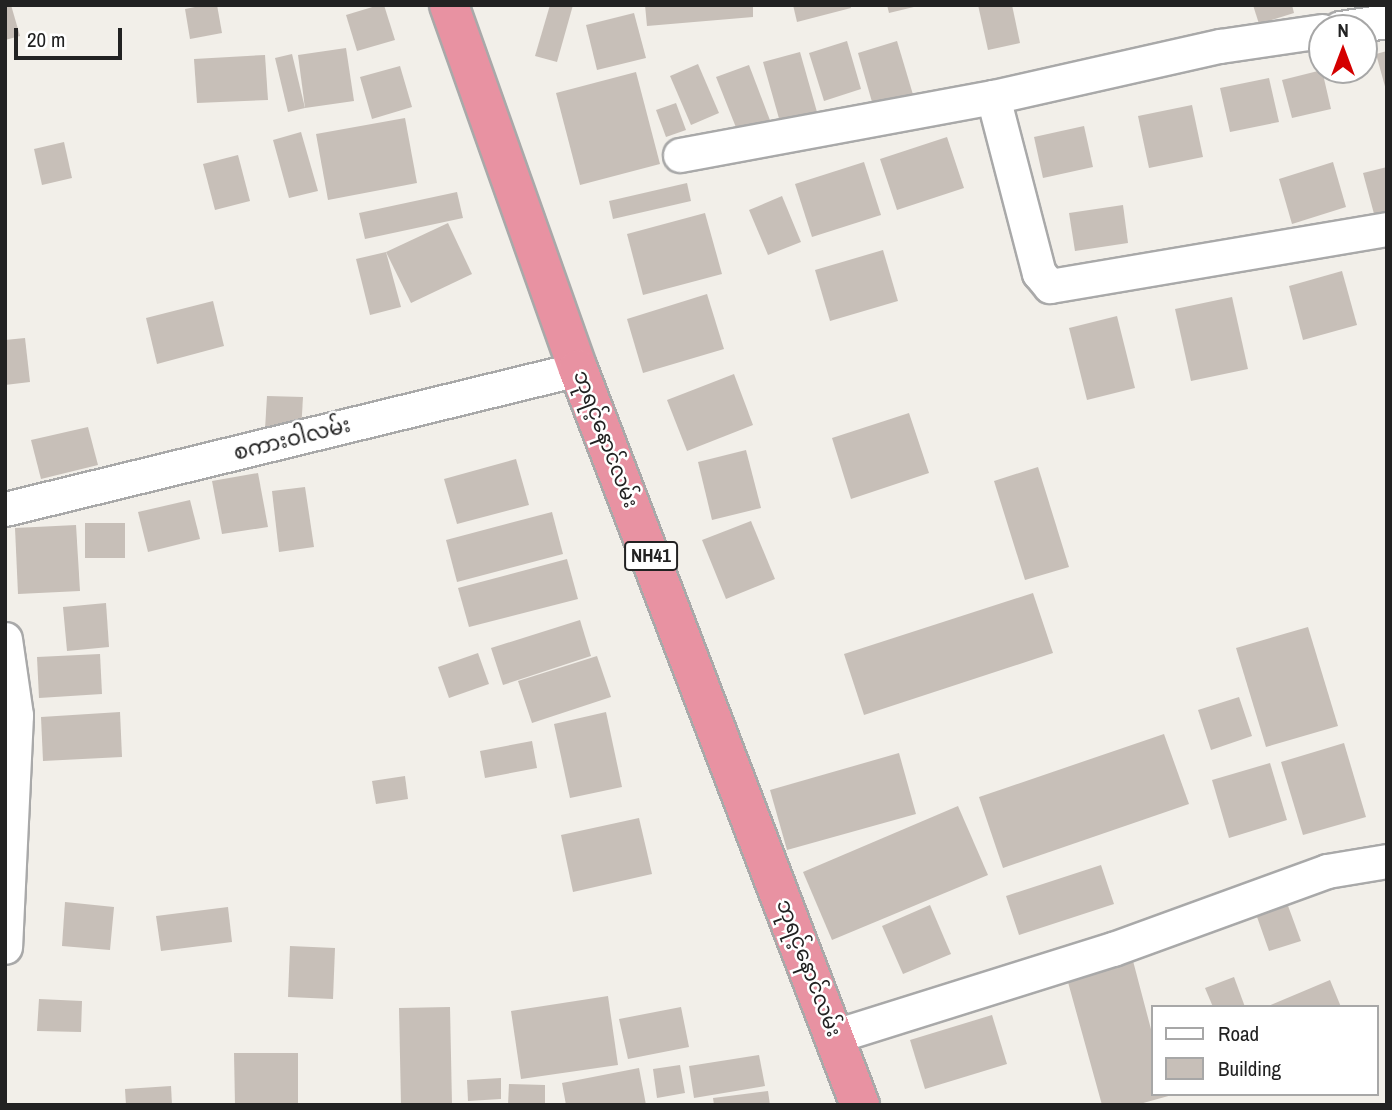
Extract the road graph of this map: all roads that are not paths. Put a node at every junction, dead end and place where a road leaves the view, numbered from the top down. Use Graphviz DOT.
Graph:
graph roads {
  1 [pos="449,5"];
  2 [pos="1308,33"];
  3 [pos="993,97"];
  4 [pos="680,155"];
  5 [pos="1387,229"];
  6 [pos="578,369"];
  7 [pos="5,509"];
  8 [pos="5,639"];
  9 [pos="1387,861"];
  10 [pos="5,947"];
  11 [pos="835,1036"];
  12 [pos="860,1105"];
  1 -- 6 [label="highway, ဘုရင့်နောင်လမ်း / NH41"];
  2 -- 3 [label="street"];
  3 -- 4 [label="street"];
  3 -- 5 [label="street"];
  6 -- 7 [label="street, စကားဝါလမ်း"];
  6 -- 11 [label="highway, ဘုရင့်နောင်လမ်း / NH41"];
  8 -- 10 [label="street"];
  9 -- 11 [label="street"];
  11 -- 12 [label="highway, ဘုရင့်နောင်လမ်း / NH41"];
}
